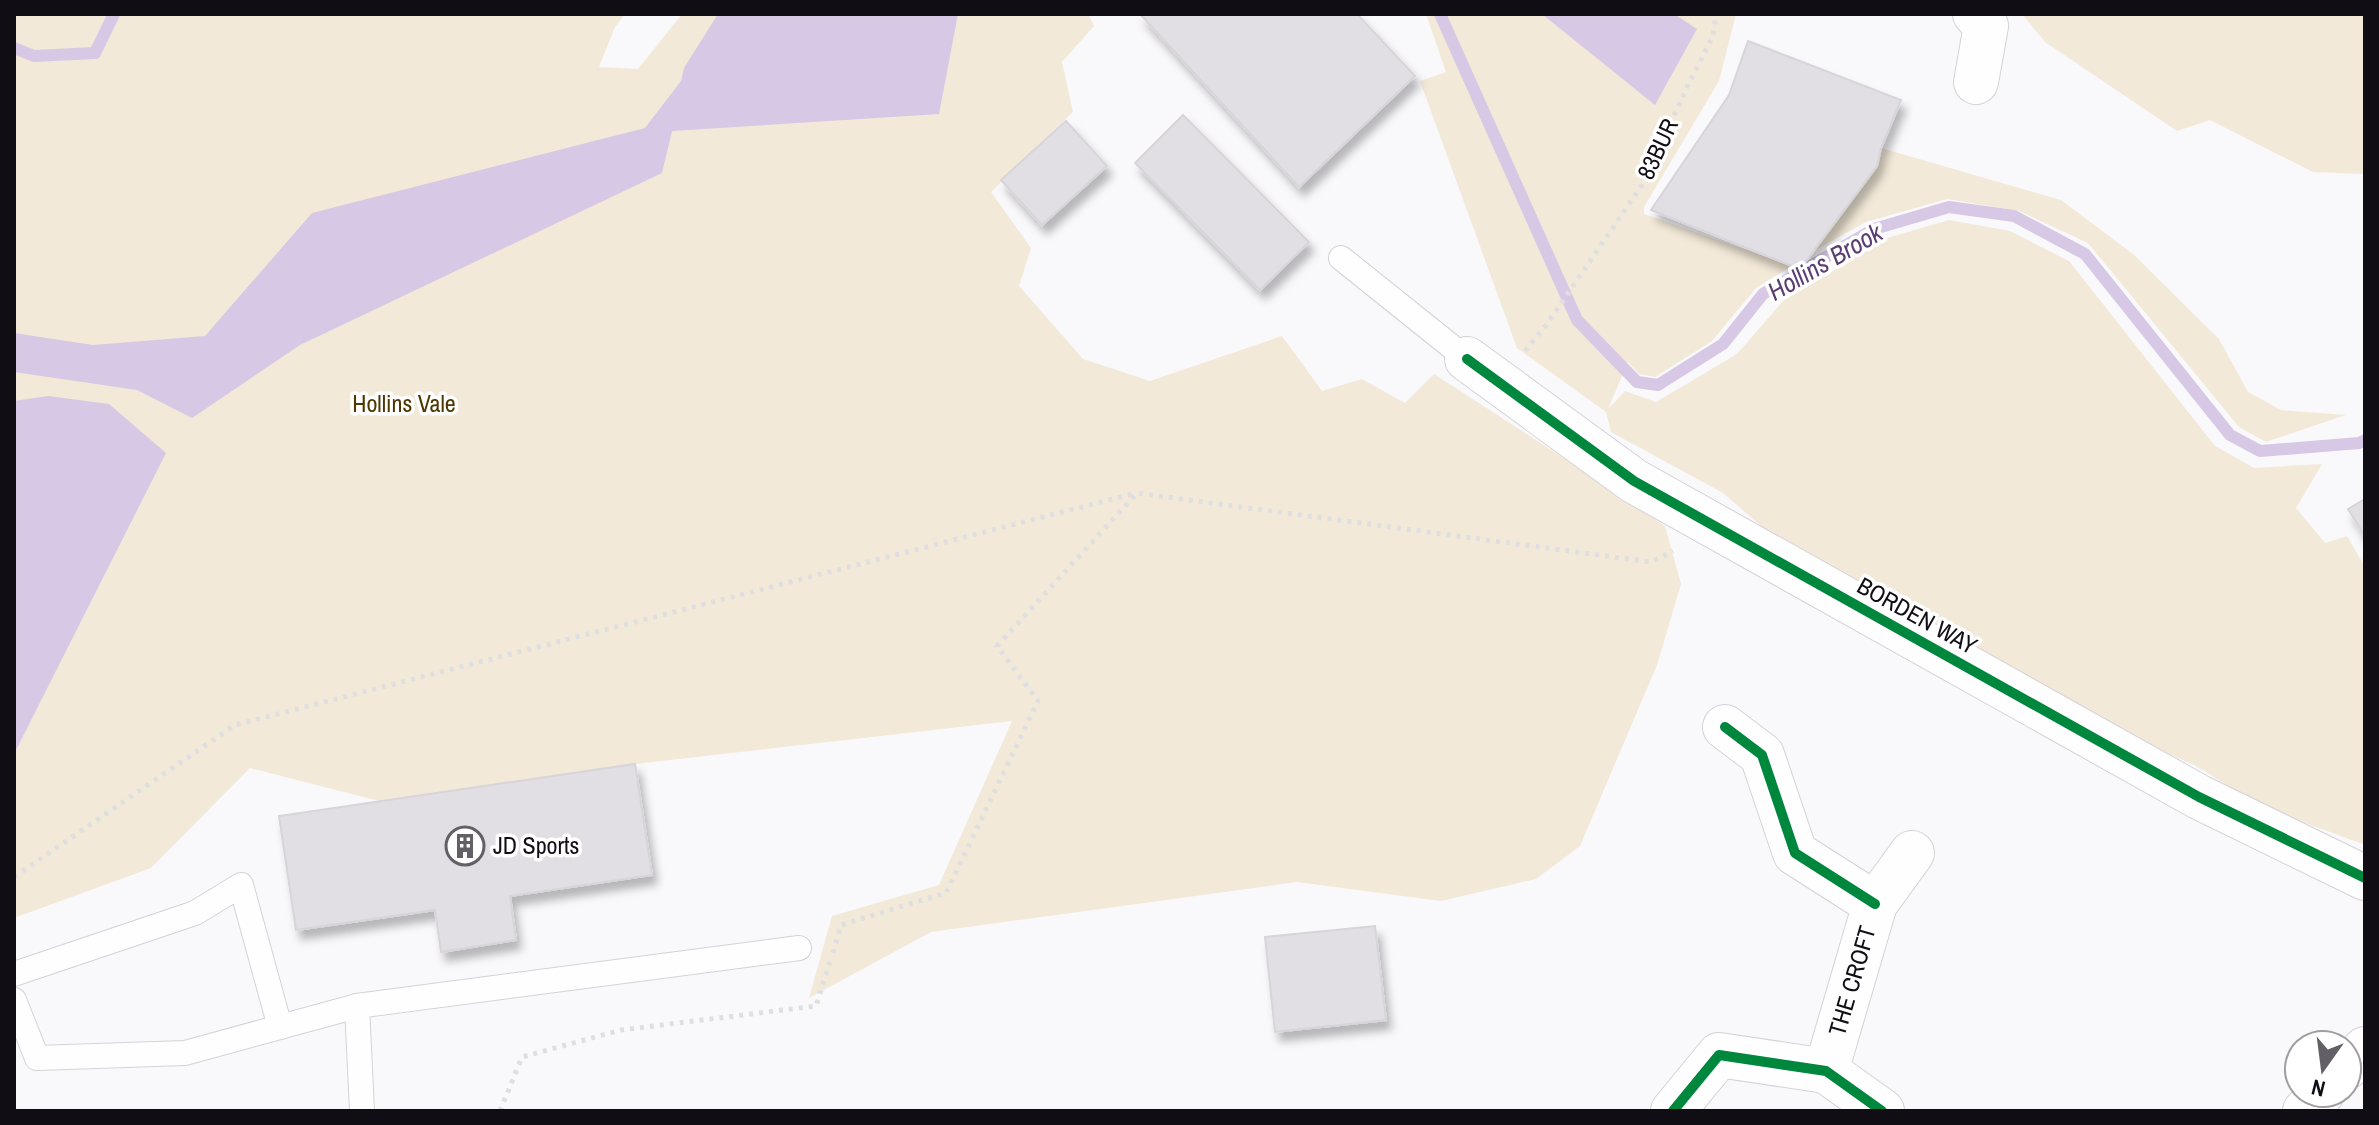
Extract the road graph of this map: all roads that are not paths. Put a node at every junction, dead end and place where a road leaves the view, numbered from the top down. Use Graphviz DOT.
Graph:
graph roads {
  1 [pos="1975,14"];
  2 [pos="1976,82"];
  3 [pos="1341,258"];
  4 [pos="1467,359"];
  5 [pos="1725,727"];
  6 [pos="1912,853"];
  7 [pos="2365,878"];
  8 [pos="1875,904"];
  9 [pos="799,948"];
  10 [pos="14,974"];
  11 [pos="14,1000"];
  12 [pos="357,1006"];
  13 [pos="280,1027"];
  14 [pos="1826,1071"];
  15 [pos="362,1111"];
  16 [pos="1673,1111"];
  17 [pos="1882,1111"];
  1 -- 2 [label="street"];
  3 -- 4 [label="lane"];
  4 -- 7 [label="street, BORDEN WAY"];
  5 -- 8 [label="street"];
  6 -- 8 [label="street, THE CROFT"];
  8 -- 14 [label="street, THE CROFT"];
  9 -- 12 [label="lane"];
  10 -- 13 [label="lane"];
  11 -- 13 [label="lane"];
  12 -- 13 [label="lane"];
  12 -- 15 [label="lane"];
  14 -- 16 [label="street"];
  14 -- 17 [label="street"];
}
